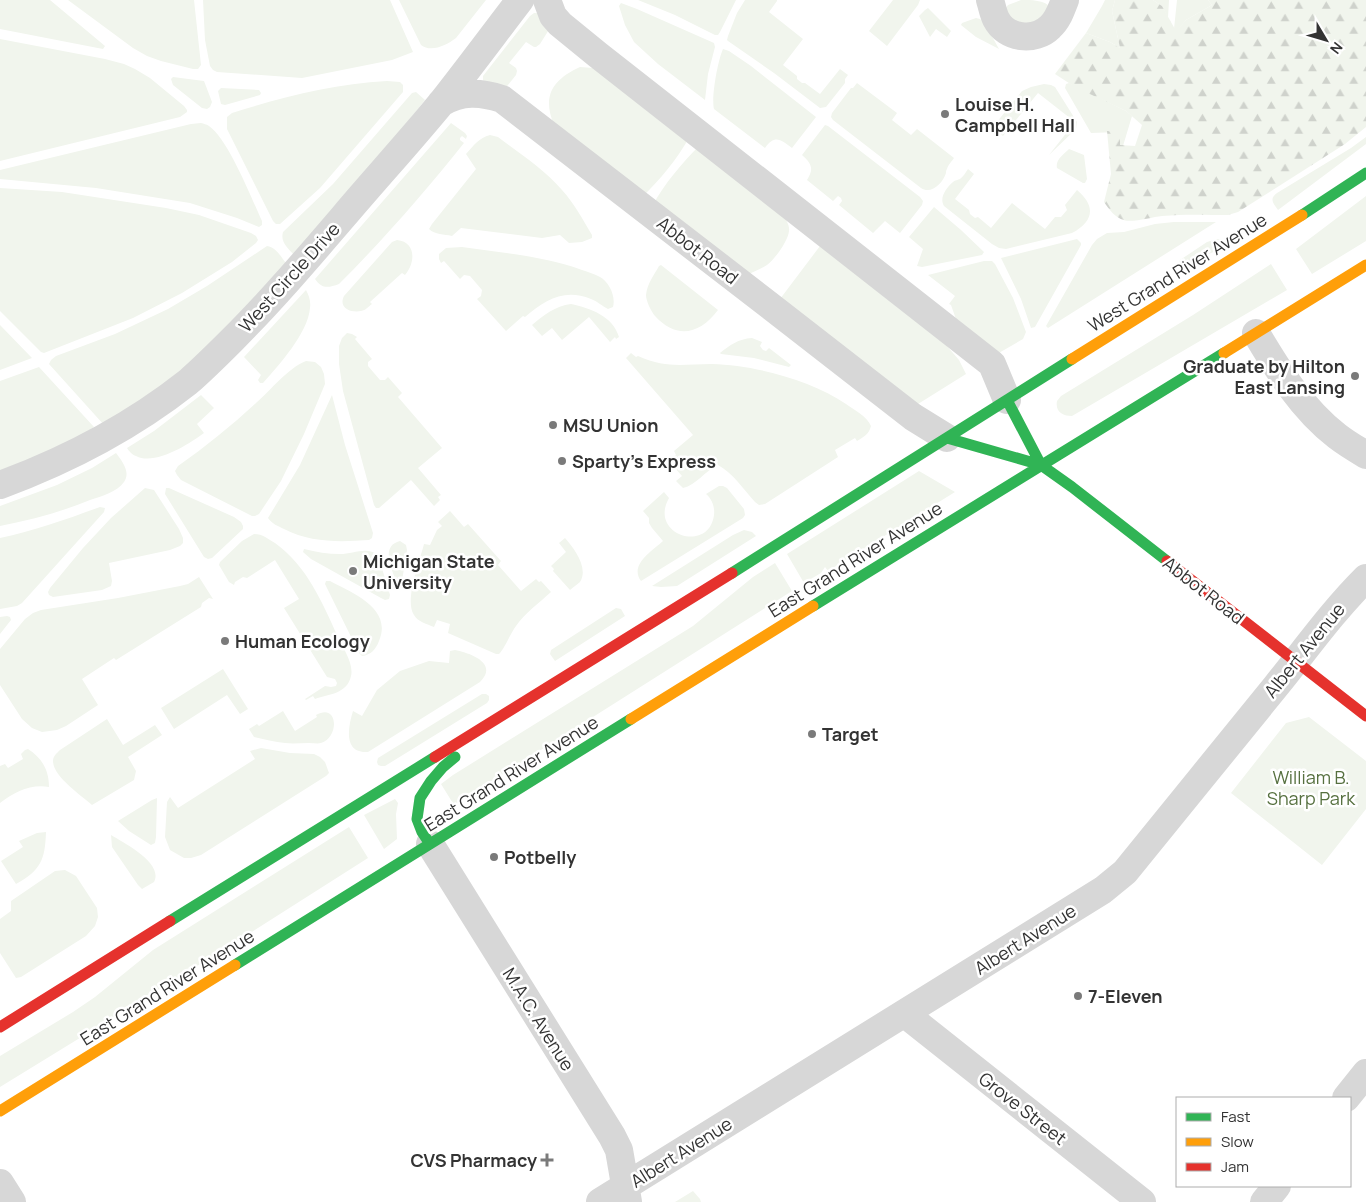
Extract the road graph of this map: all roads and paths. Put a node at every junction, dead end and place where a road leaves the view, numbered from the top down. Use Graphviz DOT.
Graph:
graph roads {
  1 [pos="520,0"];
  2 [pos="547,0"];
  3 [pos="990,0"];
  4 [pos="1065,0"];
  5 [pos="441,102"];
  6 [pos="1366,172"];
  7 [pos="1366,264"];
  8 [pos="1256,333"];
  9 [pos="1006,400"];
  10 [pos="947,438"];
  11 [pos="1366,455"];
  12 [pos="1041,465"];
  13 [pos="0,485"];
  14 [pos="1366,578"];
  15 [pos="1295,661"];
  16 [pos="507,712"];
  17 [pos="1366,716"];
  18 [pos="430,844"];
  19 [pos="117,955"];
  20 [pos="83,988"];
  21 [pos="905,1014"];
  22 [pos="0,1027"];
  23 [pos="1366,1073"];
  24 [pos="1347,1097"];
  25 [pos="0,1111"];
  26 [pos="0,1183"];
  27 [pos="1276,1187"];
  28 [pos="626,1195"];
  29 [pos="12,1202"];
  30 [pos="600,1202"];
  31 [pos="1142,1202"];
  32 [pos="1264,1202"];
  1 -- 5 [label="street, West Circle Drive"];
  2 -- 9 [label="street"];
  3 -- 4 [label="street"];
  5 -- 10 [label="street, Abbot Road"];
  5 -- 13 [label="street, West Circle Drive"];
  6 -- 9 [label="main road, West Grand River Avenue"];
  7 -- 8 [label="main road"];
  8 -- 11 [label="street"];
  8 -- 12 [label="main road"];
  9 -- 10 [label="main road"];
  9 -- 12 [label="main road"];
  10 -- 12 [label="main road"];
  10 -- 16 [label="main road"];
  12 -- 15 [label="main road, Abbot Road"];
  12 -- 18 [label="main road, East Grand River Avenue"];
  14 -- 15 [label="street, Albert Avenue"];
  15 -- 17 [label="main road, Abbot Road"];
  15 -- 21 [label="street, Albert Avenue"];
  16 -- 18 [label="main road"];
  16 -- 19 [label="main road"];
  18 -- 25 [label="main road, East Grand River Avenue"];
  18 -- 28 [label="street, M.A.C. Avenue"];
  19 -- 20 [label="main road"];
  19 -- 22 [label="main road"];
  21 -- 28 [label="street, Albert Avenue"];
  21 -- 31 [label="street, Grove Street"];
  23 -- 24 [label="street"];
  26 -- 29 [label="street"];
  27 -- 32 [label="street"];
  28 -- 30 [label="street, Albert Avenue"];
}
